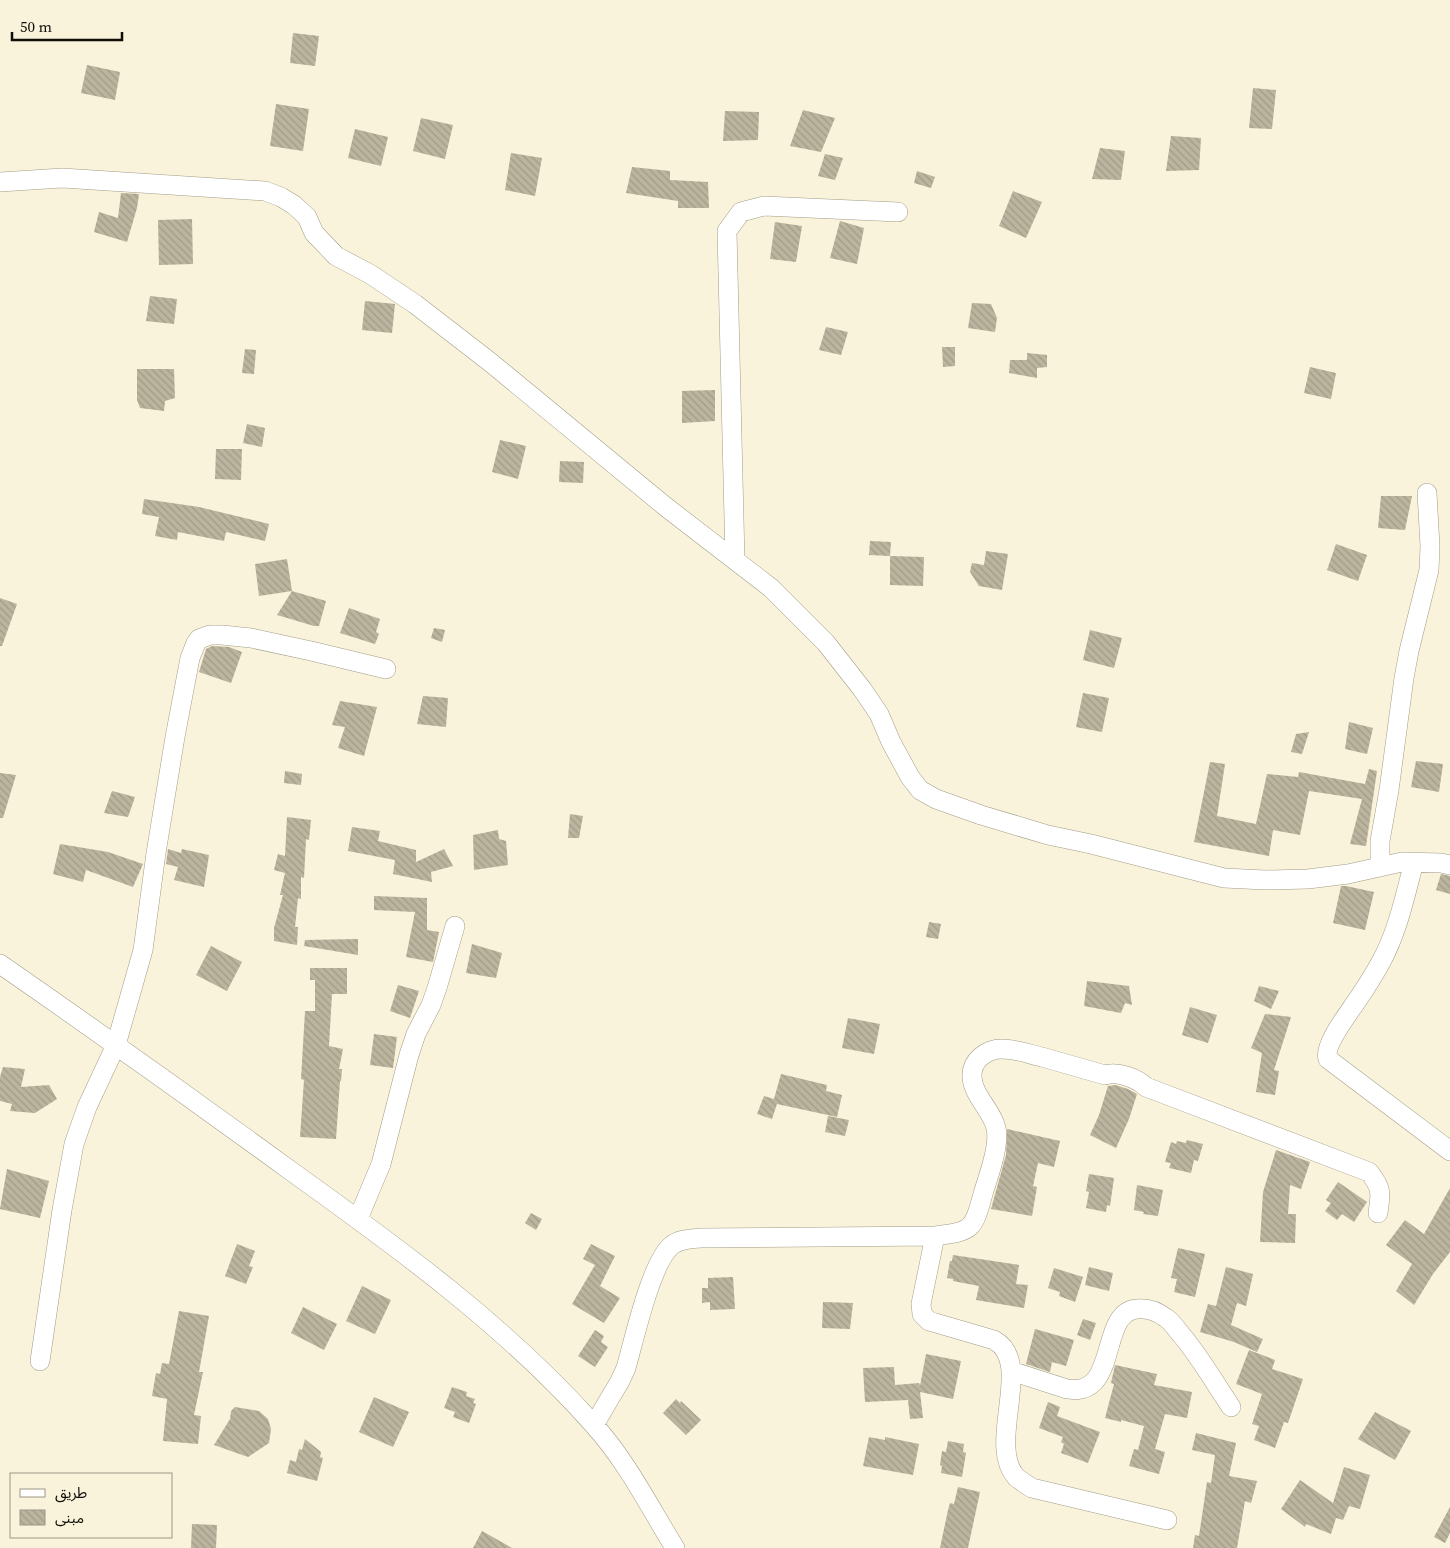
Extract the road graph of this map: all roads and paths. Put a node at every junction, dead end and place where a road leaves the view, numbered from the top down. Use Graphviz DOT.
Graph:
graph roads {
  1 [pos="0,182"];
  2 [pos="898,212"];
  3 [pos="1426,492"];
  4 [pos="735,560"];
  5 [pos="386,670"];
  6 [pos="1414,862"];
  7 [pos="1450,864"];
  8 [pos="1380,867"];
  9 [pos="455,926"];
  10 [pos="0,964"];
  11 [pos="116,1045"];
  12 [pos="1450,1151"];
  13 [pos="1378,1213"];
  14 [pos="358,1219"];
  15 [pos="935,1236"];
  16 [pos="40,1360"];
  17 [pos="1011,1371"];
  18 [pos="1231,1407"];
  19 [pos="594,1424"];
  20 [pos="1167,1520"];
  21 [pos="675,1548"];
  1 -- 4 [label="street"];
  2 -- 4 [label="street"];
  3 -- 8 [label="street"];
  4 -- 8 [label="street"];
  5 -- 11 [label="street"];
  6 -- 7 [label="street"];
  6 -- 8 [label="street"];
  6 -- 12 [label="street"];
  9 -- 14 [label="street"];
  10 -- 11 [label="street"];
  11 -- 14 [label="street"];
  11 -- 16 [label="street"];
  13 -- 15 [label="street"];
  14 -- 19 [label="street"];
  15 -- 17 [label="street"];
  15 -- 19 [label="street"];
  17 -- 18 [label="street"];
  17 -- 20 [label="street"];
  19 -- 21 [label="street"];
}
